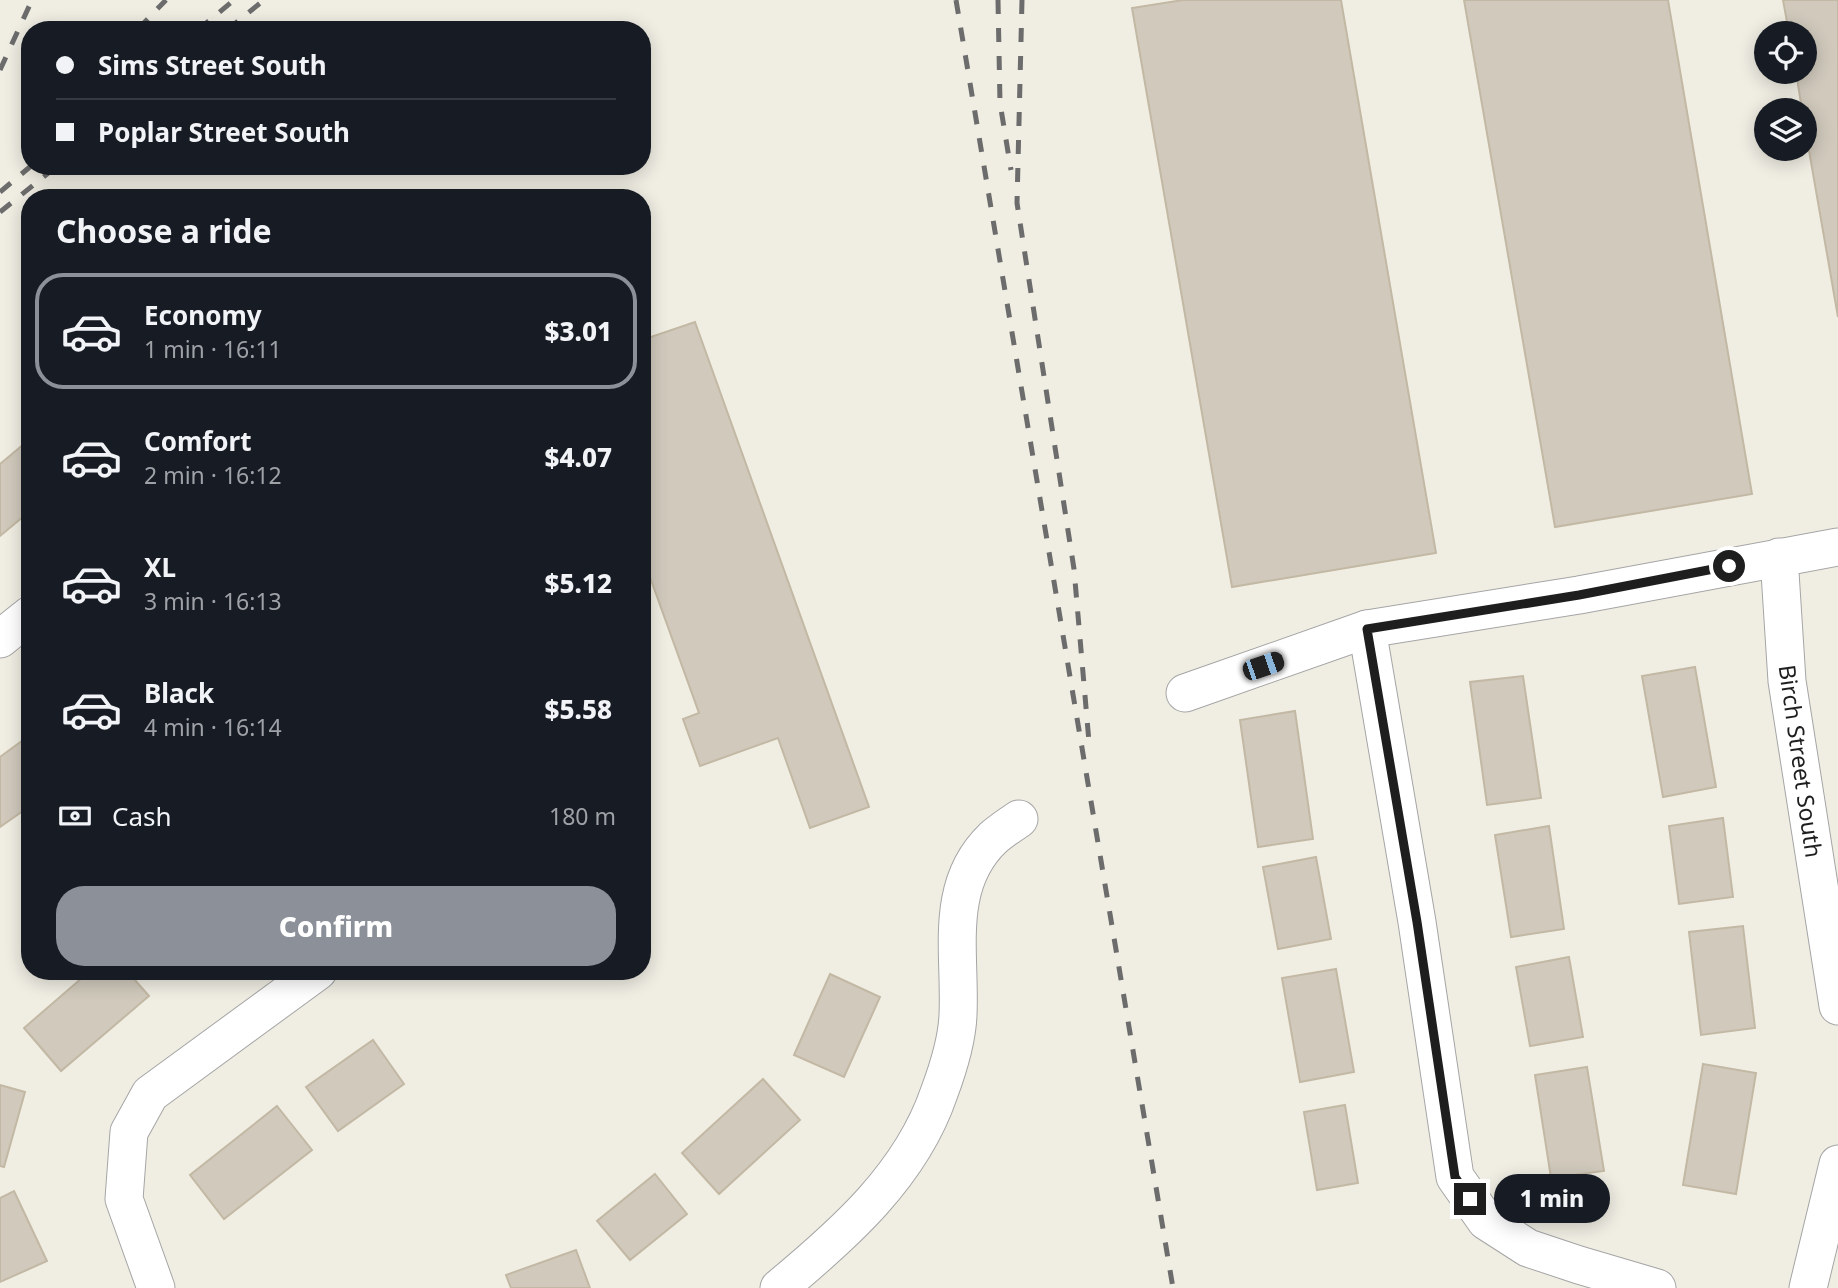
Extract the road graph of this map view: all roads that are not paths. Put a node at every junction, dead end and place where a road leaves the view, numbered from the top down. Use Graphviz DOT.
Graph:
graph roads {
  1 [pos="1838,547"];
  2 [pos="1779,557"];
  3 [pos="21,622"];
  4 [pos="1367,629"];
  5 [pos="0,639"];
  6 [pos="1185,693"];
  7 [pos="1019,819"];
  8 [pos="306,980"];
  9 [pos="1838,1006"];
  10 [pos="1838,1164"];
  11 [pos="156,1288"];
  12 [pos="779,1288"];
  13 [pos="1657,1288"];
  14 [pos="1808,1288"];
  1 -- 2 [label="street"];
  2 -- 4 [label="street"];
  2 -- 9 [label="street, Birch Street South"];
  3 -- 5 [label="street"];
  4 -- 6 [label="street"];
  4 -- 13 [label="street"];
  7 -- 12 [label="street"];
  8 -- 11 [label="street"];
  10 -- 14 [label="street"];
}
